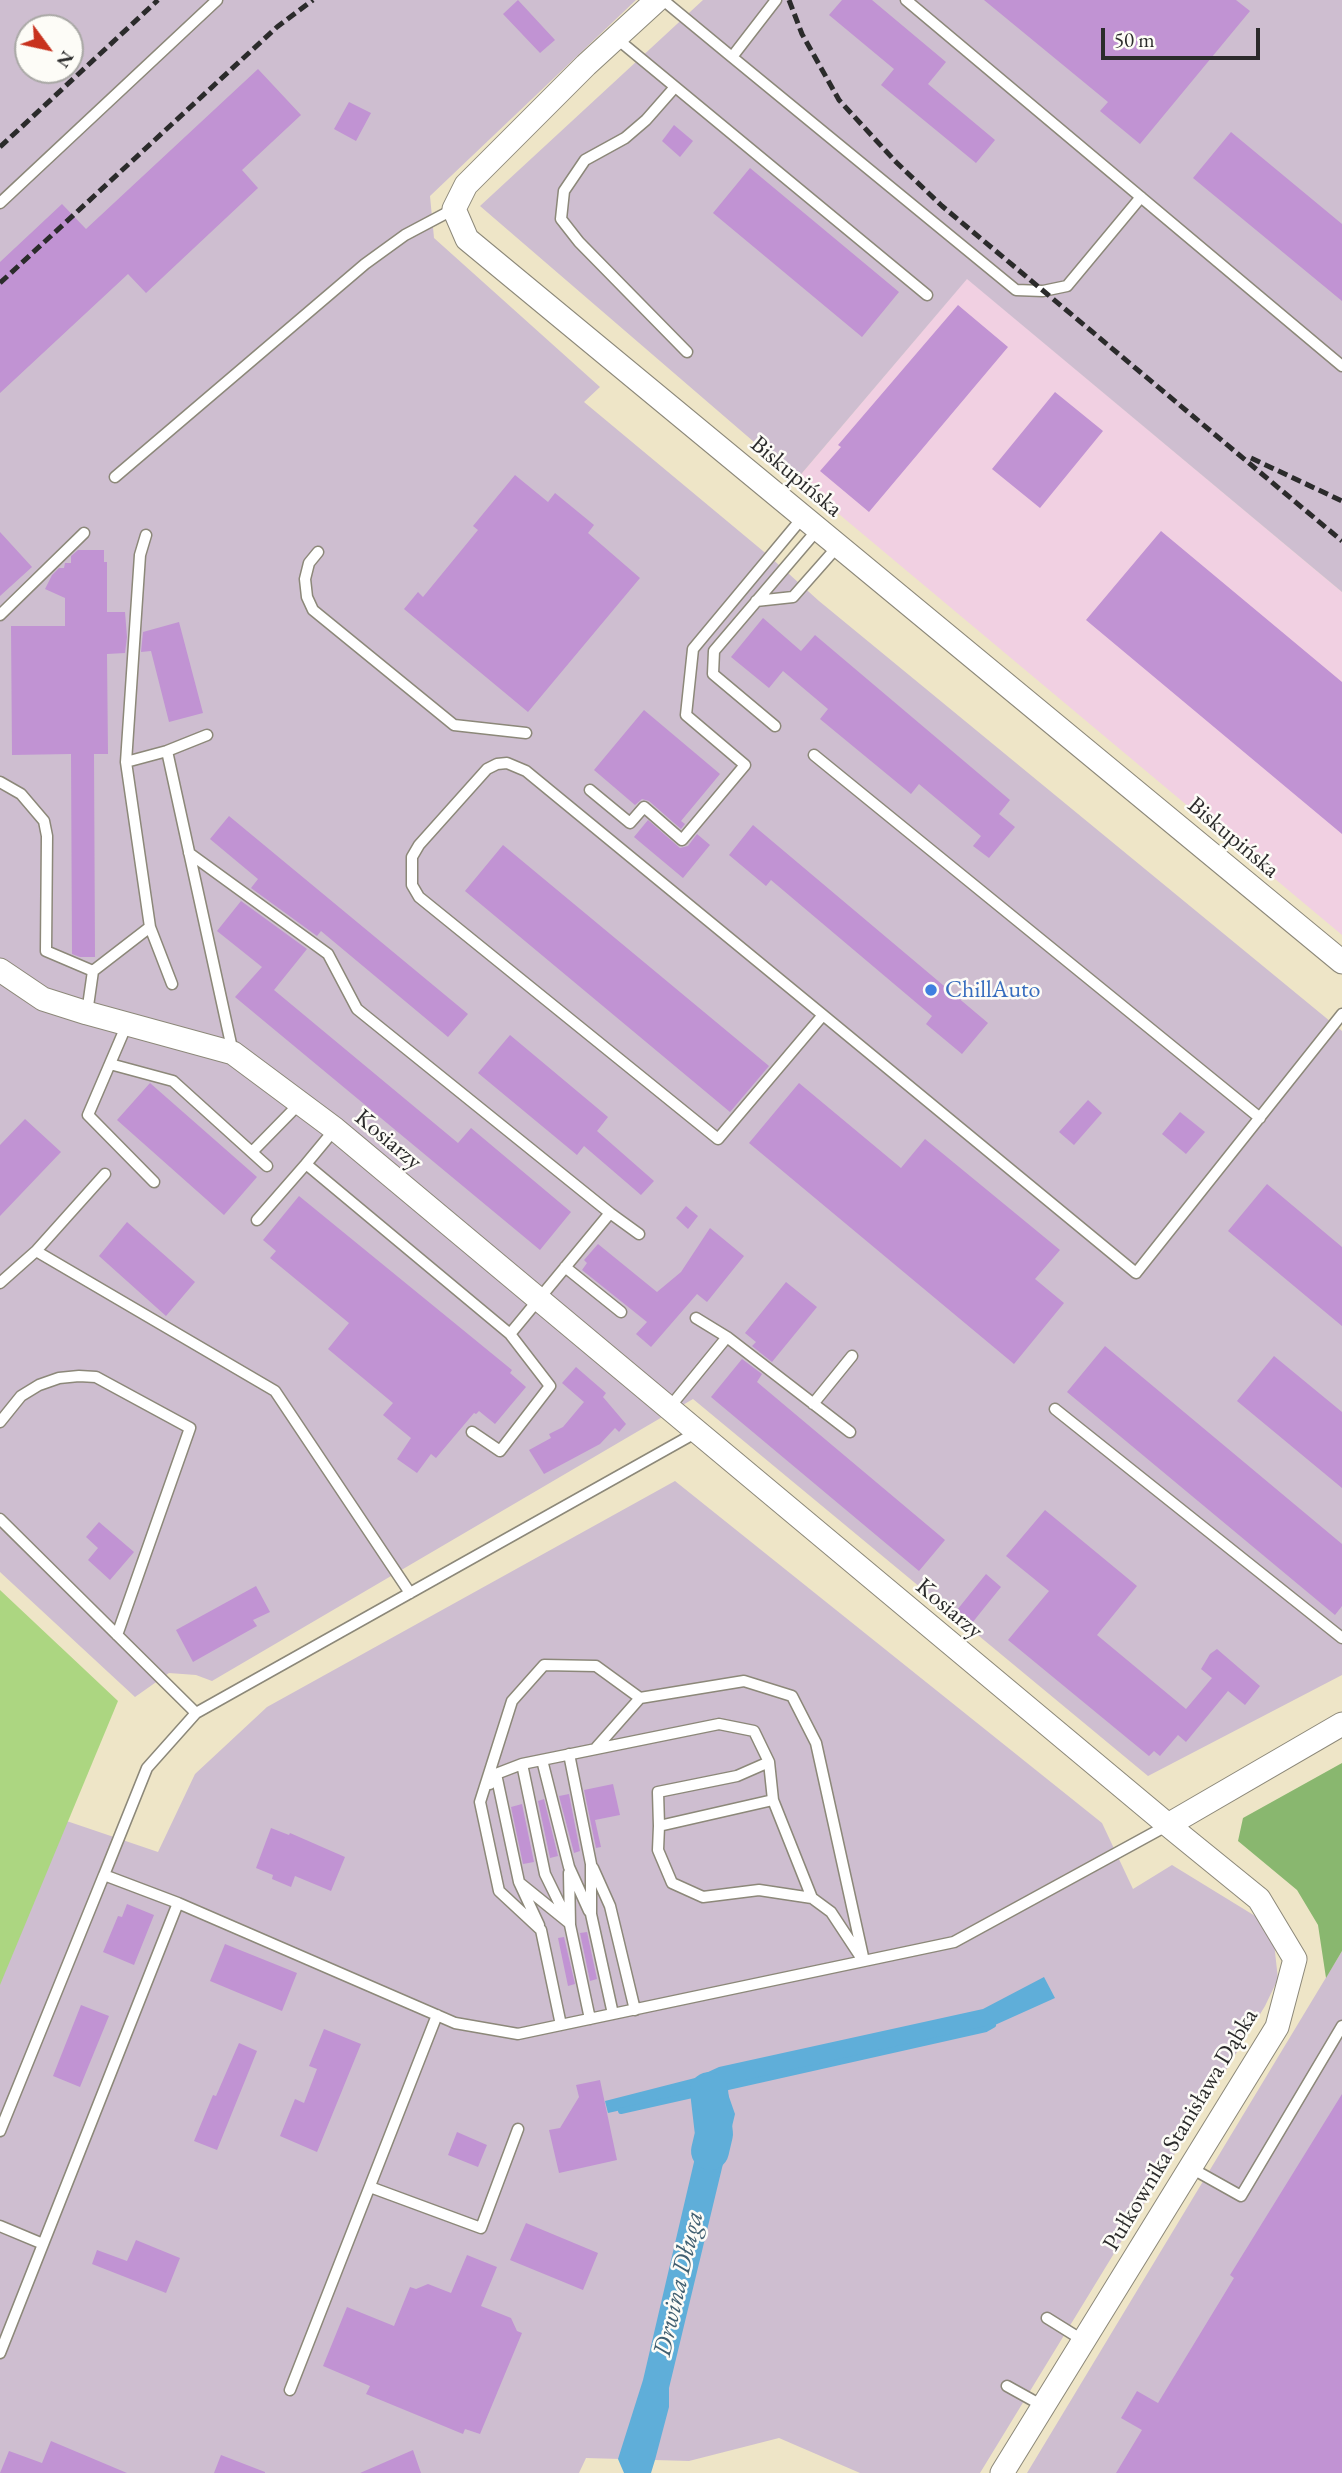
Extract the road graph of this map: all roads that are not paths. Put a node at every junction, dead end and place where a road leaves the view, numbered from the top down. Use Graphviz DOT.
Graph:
graph roads {
  1 [pos="216,0"];
  2 [pos="657,0"];
  3 [pos="663,0"];
  4 [pos="776,0"];
  5 [pos="905,0"];
  6 [pos="616,38"];
  7 [pos="732,57"];
  8 [pos="675,87"];
  9 [pos="1141,197"];
  10 [pos="0,203"];
  11 [pos="454,209"];
  12 [pos="927,295"];
  13 [pos="687,352"];
  14 [pos="1342,366"];
  15 [pos="115,477"];
  16 [pos="810,523"];
  17 [pos="84,533"];
  18 [pos="146,535"];
  19 [pos="838,546"];
  20 [pos="318,552"];
  21 [pos="757,601"];
  22 [pos="0,615"];
  23 [pos="775,726"];
  24 [pos="526,733"];
  25 [pos="207,735"];
  26 [pos="167,751"];
  27 [pos="814,755"];
  28 [pos="126,762"];
  29 [pos="0,782"];
  30 [pos="590,790"];
  31 [pos="189,853"];
  32 [pos="150,927"];
  33 [pos="1342,962"];
  34 [pos="0,970"];
  35 [pos="93,971"];
  36 [pos="172,984"];
  37 [pos="87,1013"];
  38 [pos="1342,1014"];
  39 [pos="823,1015"];
  40 [pos="127,1024"];
  41 [pos="233,1053"];
  42 [pos="110,1064"];
  43 [pos="300,1102"];
  44 [pos="1260,1118"];
  45 [pos="335,1129"];
  46 [pos="252,1152"];
  47 [pos="306,1164"];
  48 [pos="267,1166"];
  49 [pos="105,1174"];
  50 [pos="154,1182"];
  51 [pos="610,1213"];
  52 [pos="257,1220"];
  53 [pos="639,1234"];
  54 [pos="36,1251"];
  55 [pos="565,1267"];
  56 [pos="0,1283"];
  57 [pos="538,1299"];
  58 [pos="621,1312"];
  59 [pos="696,1318"];
  60 [pos="510,1334"];
  61 [pos="727,1337"];
  62 [pos="852,1356"];
  63 [pos="813,1404"];
  64 [pos="669,1408"];
  65 [pos="1055,1409"];
  66 [pos="0,1422"];
  67 [pos="471,1432"];
  68 [pos="698,1432"];
  69 [pos="850,1432"];
  70 [pos="0,1519"];
  71 [pos="410,1593"];
  72 [pos="117,1635"];
  73 [pos="1342,1639"];
  74 [pos="640,1698"];
  75 [pos="196,1713"];
  76 [pos="1342,1724"];
  77 [pos="595,1749"];
  78 [pos="569,1754"];
  79 [pos="542,1760"];
  80 [pos="769,1762"];
  81 [pos="522,1765"];
  82 [pos="496,1774"];
  83 [pos="773,1800"];
  84 [pos="480,1802"];
  85 [pos="1168,1825"];
  86 [pos="659,1826"];
  87 [pos="591,1864"];
  88 [pos="569,1867"];
  89 [pos="545,1874"];
  90 [pos="104,1875"];
  91 [pos="519,1882"];
  92 [pos="812,1898"];
  93 [pos="543,1902"];
  94 [pos="178,1903"];
  95 [pos="591,1914"];
  96 [pos="570,1925"];
  97 [pos="541,1930"];
  98 [pos="864,1961"];
  99 [pos="635,2010"];
  100 [pos="613,2014"];
  101 [pos="437,2015"];
  102 [pos="590,2019"];
  103 [pos="561,2025"];
  104 [pos="1342,2026"];
  105 [pos="518,2129"];
  106 [pos="0,2131"];
  107 [pos="1191,2168"];
  108 [pos="370,2187"];
  109 [pos="0,2226"];
  110 [pos="43,2244"];
  111 [pos="1047,2318"];
  112 [pos="1084,2341"];
  113 [pos="0,2353"];
  114 [pos="1007,2386"];
  115 [pos="290,2390"];
  116 [pos="1043,2406"];
  117 [pos="1002,2473"];
  1 -- 10 [label="lane"];
  2 -- 6 [label="street"];
  3 -- 7 [label="lane"];
  4 -- 7 [label="lane"];
  5 -- 9 [label="lane"];
  6 -- 8 [label="lane"];
  6 -- 11 [label="street"];
  7 -- 9 [label="lane"];
  8 -- 12 [label="lane"];
  8 -- 13 [label="lane"];
  9 -- 14 [label="lane"];
  11 -- 15 [label="lane"];
  11 -- 16 [label="street, Biskupińska"];
  16 -- 19 [label="street, Biskupińska"];
  16 -- 21 [label="lane"];
  16 -- 30 [label="lane"];
  17 -- 22 [label="lane"];
  18 -- 28 [label="lane"];
  19 -- 21 [label="lane"];
  19 -- 33 [label="street, Biskupińska"];
  20 -- 24 [label="lane"];
  21 -- 23 [label="lane"];
  25 -- 26 [label="lane"];
  26 -- 28 [label="lane"];
  26 -- 31 [label="lane"];
  27 -- 44 [label="lane"];
  28 -- 32 [label="lane"];
  29 -- 35 [label="lane"];
  31 -- 41 [label="lane"];
  31 -- 51 [label="lane"];
  32 -- 35 [label="lane"];
  32 -- 36 [label="lane"];
  34 -- 37 [label="street, Kosiarzy"];
  35 -- 37 [label="lane"];
  37 -- 40 [label="street, Kosiarzy"];
  38 -- 44 [label="lane"];
  39 -- 39 [label="lane"];
  39 -- 44 [label="lane"];
  40 -- 41 [label="street, Kosiarzy"];
  40 -- 42 [label="lane"];
  41 -- 43 [label="street, Kosiarzy"];
  42 -- 46 [label="lane"];
  42 -- 50 [label="lane"];
  43 -- 45 [label="street, Kosiarzy"];
  43 -- 46 [label="lane"];
  45 -- 47 [label="lane"];
  45 -- 57 [label="street, Kosiarzy"];
  46 -- 48 [label="lane"];
  47 -- 52 [label="lane"];
  47 -- 60 [label="lane"];
  49 -- 54 [label="lane"];
  51 -- 53 [label="lane"];
  51 -- 55 [label="lane"];
  54 -- 56 [label="lane"];
  54 -- 71 [label="lane"];
  55 -- 57 [label="lane"];
  55 -- 58 [label="lane"];
  57 -- 60 [label="lane"];
  57 -- 64 [label="street, Kosiarzy"];
  59 -- 61 [label="lane"];
  60 -- 67 [label="lane"];
  61 -- 63 [label="lane"];
  61 -- 64 [label="lane"];
  62 -- 63 [label="lane"];
  63 -- 69 [label="lane"];
  64 -- 68 [label="street, Kosiarzy"];
  65 -- 73 [label="lane"];
  66 -- 72 [label="lane"];
  68 -- 71 [label="lane"];
  68 -- 85 [label="street, Kosiarzy"];
  70 -- 72 [label="lane"];
  71 -- 75 [label="lane"];
  72 -- 75 [label="lane"];
  74 -- 77 [label="lane"];
  74 -- 84 [label="lane"];
  74 -- 98 [label="lane"];
  75 -- 90 [label="lane"];
  76 -- 85 [label="street"];
  77 -- 78 [label="lane"];
  77 -- 80 [label="lane"];
  78 -- 79 [label="lane"];
  78 -- 87 [label="lane"];
  79 -- 81 [label="lane"];
  79 -- 88 [label="lane"];
  80 -- 83 [label="lane"];
  80 -- 86 [label="lane"];
  81 -- 82 [label="lane"];
  81 -- 89 [label="lane"];
  82 -- 84 [label="lane"];
  82 -- 91 [label="lane"];
  83 -- 86 [label="lane"];
  83 -- 92 [label="lane"];
  84 -- 97 [label="lane"];
  85 -- 98 [label="lane"];
  85 -- 107 [label="street, Pułkownika Stanisława Dąbka"];
  86 -- 92 [label="lane"];
  87 -- 95 [label="lane"];
  87 -- 99 [label="lane"];
  88 -- 95 [label="lane"];
  88 -- 96 [label="lane"];
  89 -- 93 [label="lane"];
  89 -- 96 [label="lane"];
  90 -- 94 [label="lane"];
  90 -- 106 [label="lane"];
  91 -- 93 [label="lane"];
  91 -- 97 [label="lane"];
  92 -- 98 [label="lane"];
  93 -- 96 [label="lane"];
  93 -- 97 [label="lane"];
  94 -- 101 [label="lane"];
  94 -- 110 [label="lane"];
  95 -- 100 [label="lane"];
  96 -- 102 [label="lane"];
  97 -- 103 [label="lane"];
  98 -- 99 [label="lane"];
  99 -- 100 [label="lane"];
  100 -- 102 [label="lane"];
  101 -- 103 [label="lane"];
  101 -- 108 [label="lane"];
  102 -- 103 [label="lane"];
  104 -- 107 [label="lane"];
  105 -- 108 [label="lane"];
  107 -- 112 [label="street, Pułkownika Stanisława Dąbka"];
  108 -- 115 [label="lane"];
  109 -- 110 [label="lane"];
  110 -- 113 [label="lane"];
  111 -- 112 [label="lane"];
  112 -- 116 [label="street, Pułkownika Stanisława Dąbka"];
  114 -- 116 [label="lane"];
  116 -- 117 [label="street, Pułkownika Stanisława Dąbka"];
}
